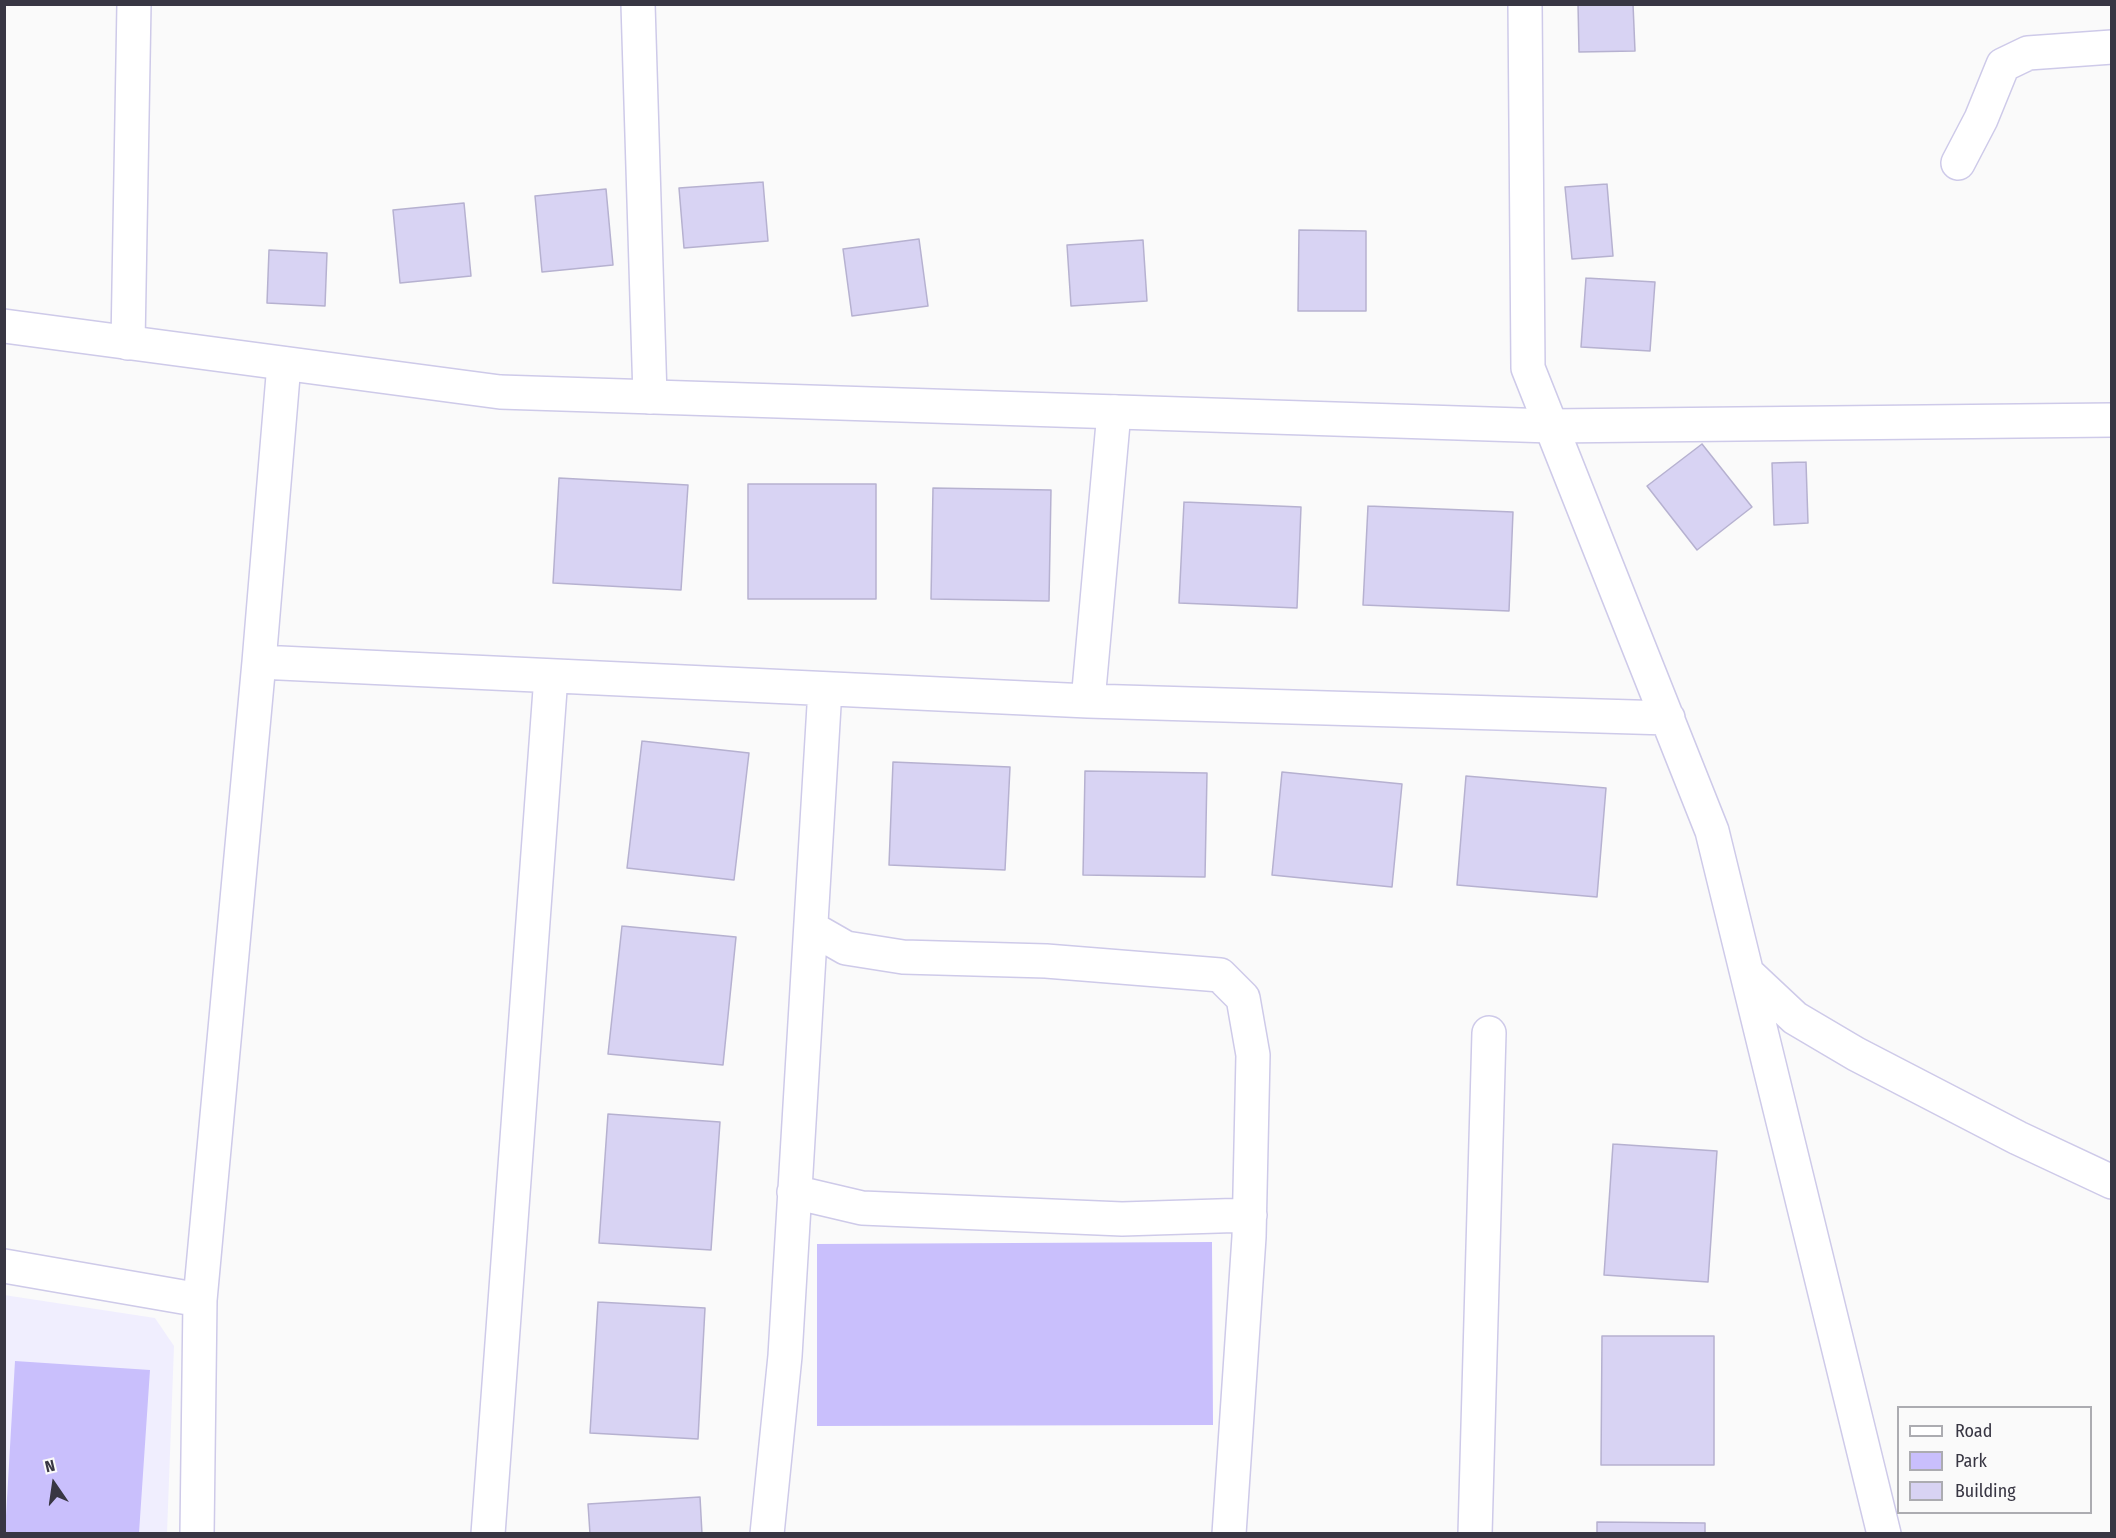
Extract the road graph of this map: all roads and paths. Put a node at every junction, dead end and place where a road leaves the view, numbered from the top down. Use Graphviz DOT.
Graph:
graph roads {
  1 [pos="134,4"];
  2 [pos="639,4"];
  3 [pos="1525,4"];
  4 [pos="2112,47"];
  5 [pos="1958,163"];
  6 [pos="4,326"];
  7 [pos="128,342"];
  8 [pos="284,364"];
  9 [pos="650,397"];
  10 [pos="1114,412"];
  11 [pos="2112,420"];
  12 [pos="1551,426"];
  13 [pos="259,662"];
  14 [pos="551,676"];
  15 [pos="825,689"];
  16 [pos="1088,701"];
  17 [pos="1668,718"];
  18 [pos="811,928"];
  19 [pos="1747,973"];
  20 [pos="1489,1033"];
  21 [pos="2112,1182"];
  22 [pos="795,1192"];
  23 [pos="1250,1215"];
  24 [pos="4,1266"];
  25 [pos="200,1300"];
  26 [pos="197,1533"];
  27 [pos="488,1533"];
  28 [pos="767,1533"];
  29 [pos="1229,1533"];
  30 [pos="1474,1533"];
  31 [pos="1884,1533"];
  1 -- 7 [label="street"];
  2 -- 9 [label="street"];
  3 -- 12 [label="street"];
  4 -- 5 [label="street"];
  6 -- 7 [label="street"];
  7 -- 8 [label="street"];
  8 -- 9 [label="street"];
  8 -- 13 [label="street"];
  9 -- 10 [label="street"];
  10 -- 12 [label="street"];
  10 -- 16 [label="street"];
  11 -- 12 [label="street"];
  12 -- 17 [label="street"];
  13 -- 14 [label="street"];
  13 -- 25 [label="street"];
  14 -- 15 [label="street"];
  14 -- 27 [label="street"];
  15 -- 16 [label="street"];
  15 -- 18 [label="street"];
  16 -- 17 [label="street"];
  17 -- 19 [label="street"];
  18 -- 22 [label="street"];
  18 -- 23 [label="street"];
  19 -- 21 [label="street"];
  19 -- 31 [label="street"];
  20 -- 30 [label="street"];
  22 -- 23 [label="street"];
  22 -- 28 [label="street"];
  23 -- 29 [label="street"];
  24 -- 25 [label="street"];
  25 -- 26 [label="street"];
}
